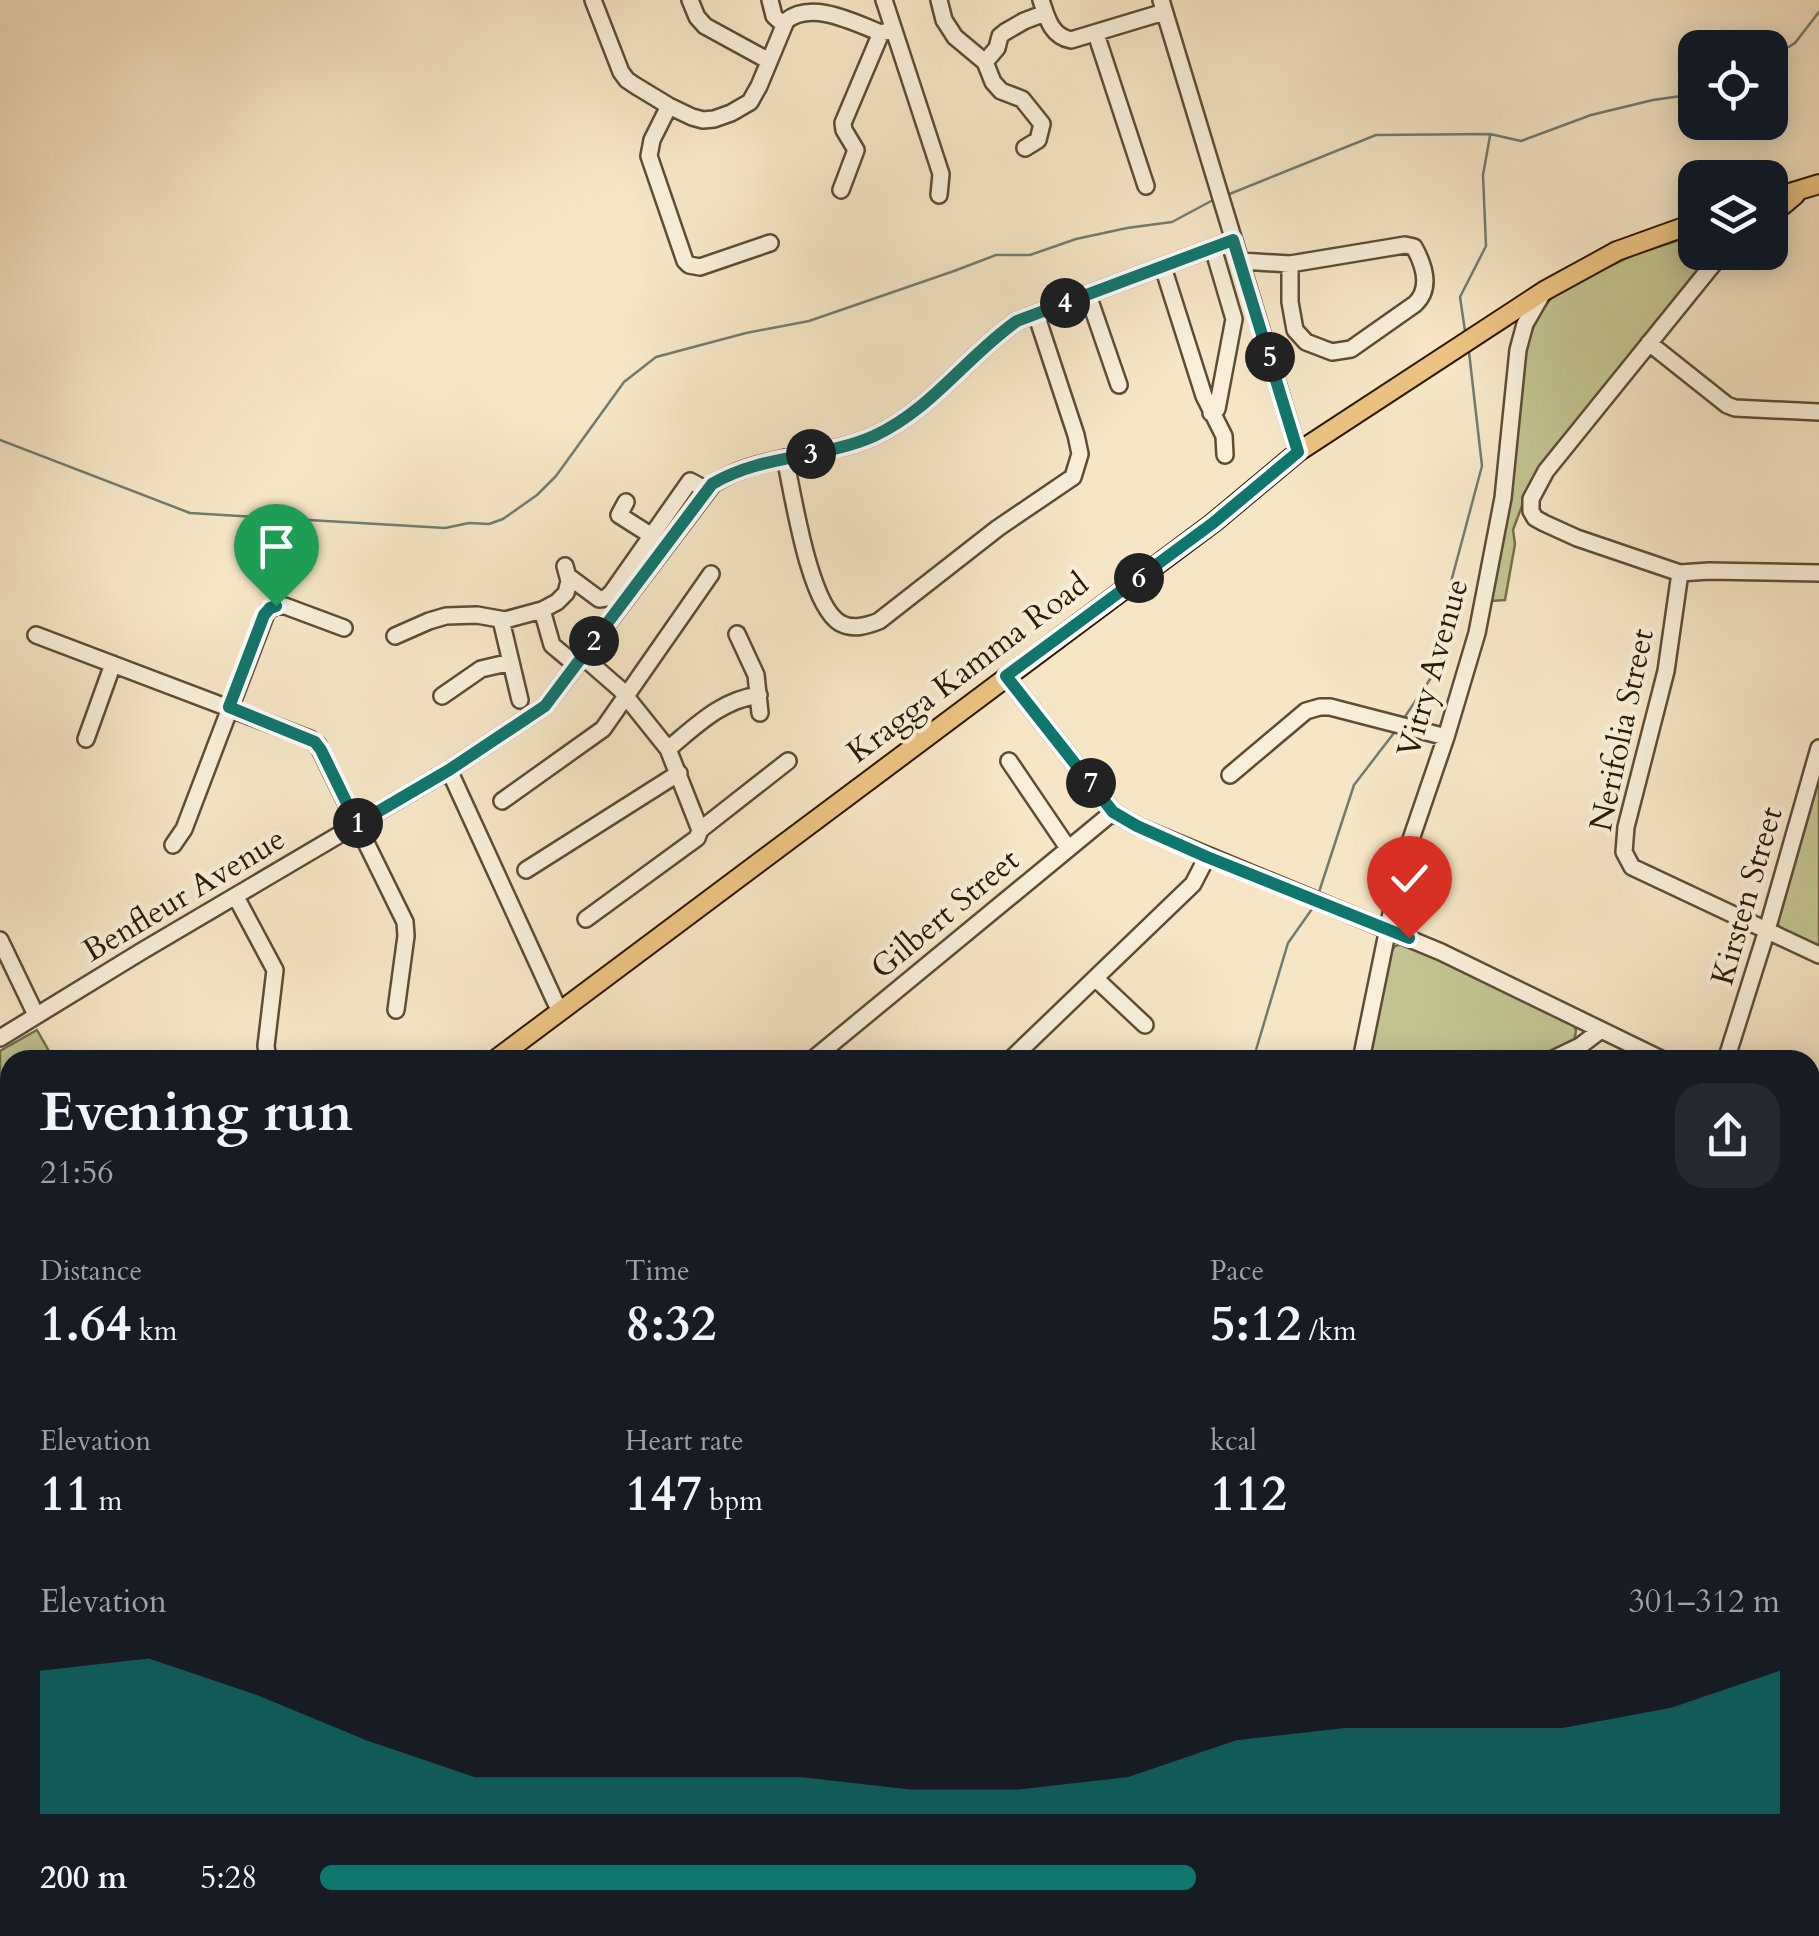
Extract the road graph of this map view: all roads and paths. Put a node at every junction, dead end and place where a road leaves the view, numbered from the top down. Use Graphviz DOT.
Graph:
graph roads {
  1 [pos="593,0"];
  2 [pos="690,0"];
  3 [pos="770,0"];
  4 [pos="884,0"];
  5 [pos="939,0"];
  6 [pos="1163,6"];
  7 [pos="1043,7"];
  8 [pos="784,25"];
  9 [pos="887,32"];
  10 [pos="1096,34"];
  11 [pos="769,62"];
  12 [pos="985,62"];
  13 [pos="670,106"];
  14 [pos="1025,148"];
  15 [pos="1146,186"];
  16 [pos="1811,186"];
  17 [pos="841,190"];
  18 [pos="939,194"];
  19 [pos="1788,203"];
  20 [pos="1678,229"];
  21 [pos="1231,235"];
  22 [pos="770,243"];
  23 [pos="1213,248"];
  24 [pos="1241,261"];
  25 [pos="1290,264"];
  26 [pos="1162,266"];
  27 [pos="1708,270"];
  28 [pos="1544,291"];
  29 [pos="1088,294"];
  30 [pos="1036,314"];
  31 [pos="1648,343"];
  32 [pos="1119,386"];
  33 [pos="1819,412"];
  34 [pos="1211,413"];
  35 [pos="1298,452"];
  36 [pos="1225,455"];
  37 [pos="786,458"];
  38 [pos="708,490"];
  39 [pos="626,502"];
  40 [pos="652,536"];
  41 [pos="1819,572"];
  42 [pos="1680,573"];
  43 [pos="710,574"];
  44 [pos="542,610"];
  45 [pos="502,620"];
  46 [pos="344,628"];
  47 [pos="738,634"];
  48 [pos="36,635"];
  49 [pos="395,636"];
  50 [pos="579,661"];
  51 [pos="511,662"];
  52 [pos="113,664"];
  53 [pos="1006,676"];
  54 [pos="758,695"];
  55 [pos="442,696"];
  56 [pos="625,696"];
  57 [pos="520,700"];
  58 [pos="229,707"];
  59 [pos="760,712"];
  60 [pos="1446,737"];
  61 [pos="86,739"];
  62 [pos="1819,748"];
  63 [pos="668,749"];
  64 [pos="788,761"];
  65 [pos="1009,761"];
  66 [pos="449,770"];
  67 [pos="679,773"];
  68 [pos="1230,776"];
  69 [pos="502,800"];
  70 [pos="1113,812"];
  71 [pos="357,824"];
  72 [pos="700,830"];
  73 [pos="173,844"];
  74 [pos="1068,848"];
  75 [pos="1207,857"];
  76 [pos="526,870"];
  77 [pos="236,897"];
  78 [pos="586,919"];
  79 [pos="1388,929"];
  80 [pos="1767,930"];
  81 [pos="0,940"];
  82 [pos="1819,956"];
  83 [pos="1095,978"];
  84 [pos="396,1010"];
  85 [pos="559,1010"];
  86 [pos="36,1015"];
  87 [pos="1145,1025"];
  88 [pos="1600,1030"];
  89 [pos="0,1038"];
  90 [pos="267,1050"];
  91 [pos="507,1050"];
  92 [pos="824,1050"];
  93 [pos="1020,1050"];
  94 [pos="1364,1050"];
  95 [pos="1572,1050"];
  96 [pos="1642,1050"];
  97 [pos="1729,1050"];
  1 -- 13 [label="street"];
  2 -- 11 [label="street"];
  3 -- 8 [label="street"];
  4 -- 9 [label="street"];
  5 -- 12 [label="street"];
  6 -- 10 [label="street"];
  6 -- 21 [label="street"];
  7 -- 10 [label="street"];
  7 -- 12 [label="street"];
  8 -- 9 [label="street"];
  8 -- 11 [label="street"];
  9 -- 17 [label="street"];
  9 -- 18 [label="street"];
  10 -- 15 [label="street"];
  11 -- 13 [label="street"];
  12 -- 14 [label="street"];
  13 -- 22 [label="street"];
  16 -- 19 [label="main road"];
  20 -- 28 [label="main road, Kragga Kamma Road"];
  21 -- 23 [label="street"];
  21 -- 24 [label="street"];
  23 -- 26 [label="street"];
  23 -- 34 [label="street"];
  24 -- 25 [label="street"];
  24 -- 35 [label="street"];
  25 -- 25 [label="street"];
  26 -- 29 [label="street"];
  26 -- 34 [label="street"];
  27 -- 31 [label="street"];
  28 -- 35 [label="main road, Kragga Kamma Road"];
  28 -- 60 [label="street, Vitry Avenue"];
  29 -- 30 [label="street"];
  29 -- 32 [label="street"];
  30 -- 37 [label="street"];
  30 -- 37 [label="street"];
  31 -- 33 [label="street"];
  31 -- 42 [label="street"];
  34 -- 36 [label="street"];
  35 -- 53 [label="main road, Kragga Kamma Road"];
  37 -- 38 [label="street"];
  38 -- 40 [label="street"];
  38 -- 50 [label="street, Benfleur Avenue"];
  39 -- 40 [label="street"];
  40 -- 44 [label="street"];
  41 -- 42 [label="street"];
  42 -- 80 [label="street, Nerifolia Street"];
  43 -- 56 [label="street"];
  44 -- 45 [label="street"];
  44 -- 50 [label="street"];
  45 -- 49 [label="street"];
  45 -- 51 [label="street"];
  46 -- 58 [label="street"];
  47 -- 54 [label="street"];
  48 -- 52 [label="street"];
  50 -- 56 [label="street"];
  50 -- 66 [label="street, Benfleur Avenue"];
  51 -- 55 [label="street"];
  51 -- 57 [label="street"];
  52 -- 58 [label="street"];
  52 -- 61 [label="street"];
  53 -- 70 [label="street"];
  53 -- 85 [label="main road, Kragga Kamma Road"];
  54 -- 59 [label="street"];
  54 -- 63 [label="street"];
  56 -- 63 [label="street"];
  56 -- 69 [label="street"];
  58 -- 71 [label="street"];
  58 -- 73 [label="street"];
  60 -- 68 [label="street"];
  60 -- 79 [label="street, Vitry Avenue"];
  62 -- 80 [label="street, Kirsten Street"];
  63 -- 67 [label="street"];
  64 -- 72 [label="street"];
  65 -- 74 [label="street"];
  66 -- 71 [label="street, Benfleur Avenue"];
  66 -- 85 [label="street"];
  67 -- 72 [label="street"];
  67 -- 76 [label="street"];
  70 -- 74 [label="street, Gilbert Street"];
  70 -- 75 [label="street"];
  71 -- 77 [label="street, Benfleur Avenue"];
  71 -- 84 [label="street"];
  72 -- 78 [label="street"];
  74 -- 92 [label="street, Gilbert Street"];
  75 -- 79 [label="street"];
  75 -- 83 [label="street"];
  77 -- 86 [label="street, Benfleur Avenue"];
  77 -- 90 [label="street"];
  79 -- 88 [label="street"];
  79 -- 94 [label="street, Vitry Avenue"];
  80 -- 82 [label="street, Nerifolia Street"];
  80 -- 97 [label="street, Kirsten Street"];
  81 -- 86 [label="street"];
  83 -- 87 [label="street"];
  83 -- 93 [label="street"];
  85 -- 91 [label="main road, Kragga Kamma Road"];
  86 -- 89 [label="street, Benfleur Avenue"];
  88 -- 95 [label="street"];
  88 -- 96 [label="street"];
}
